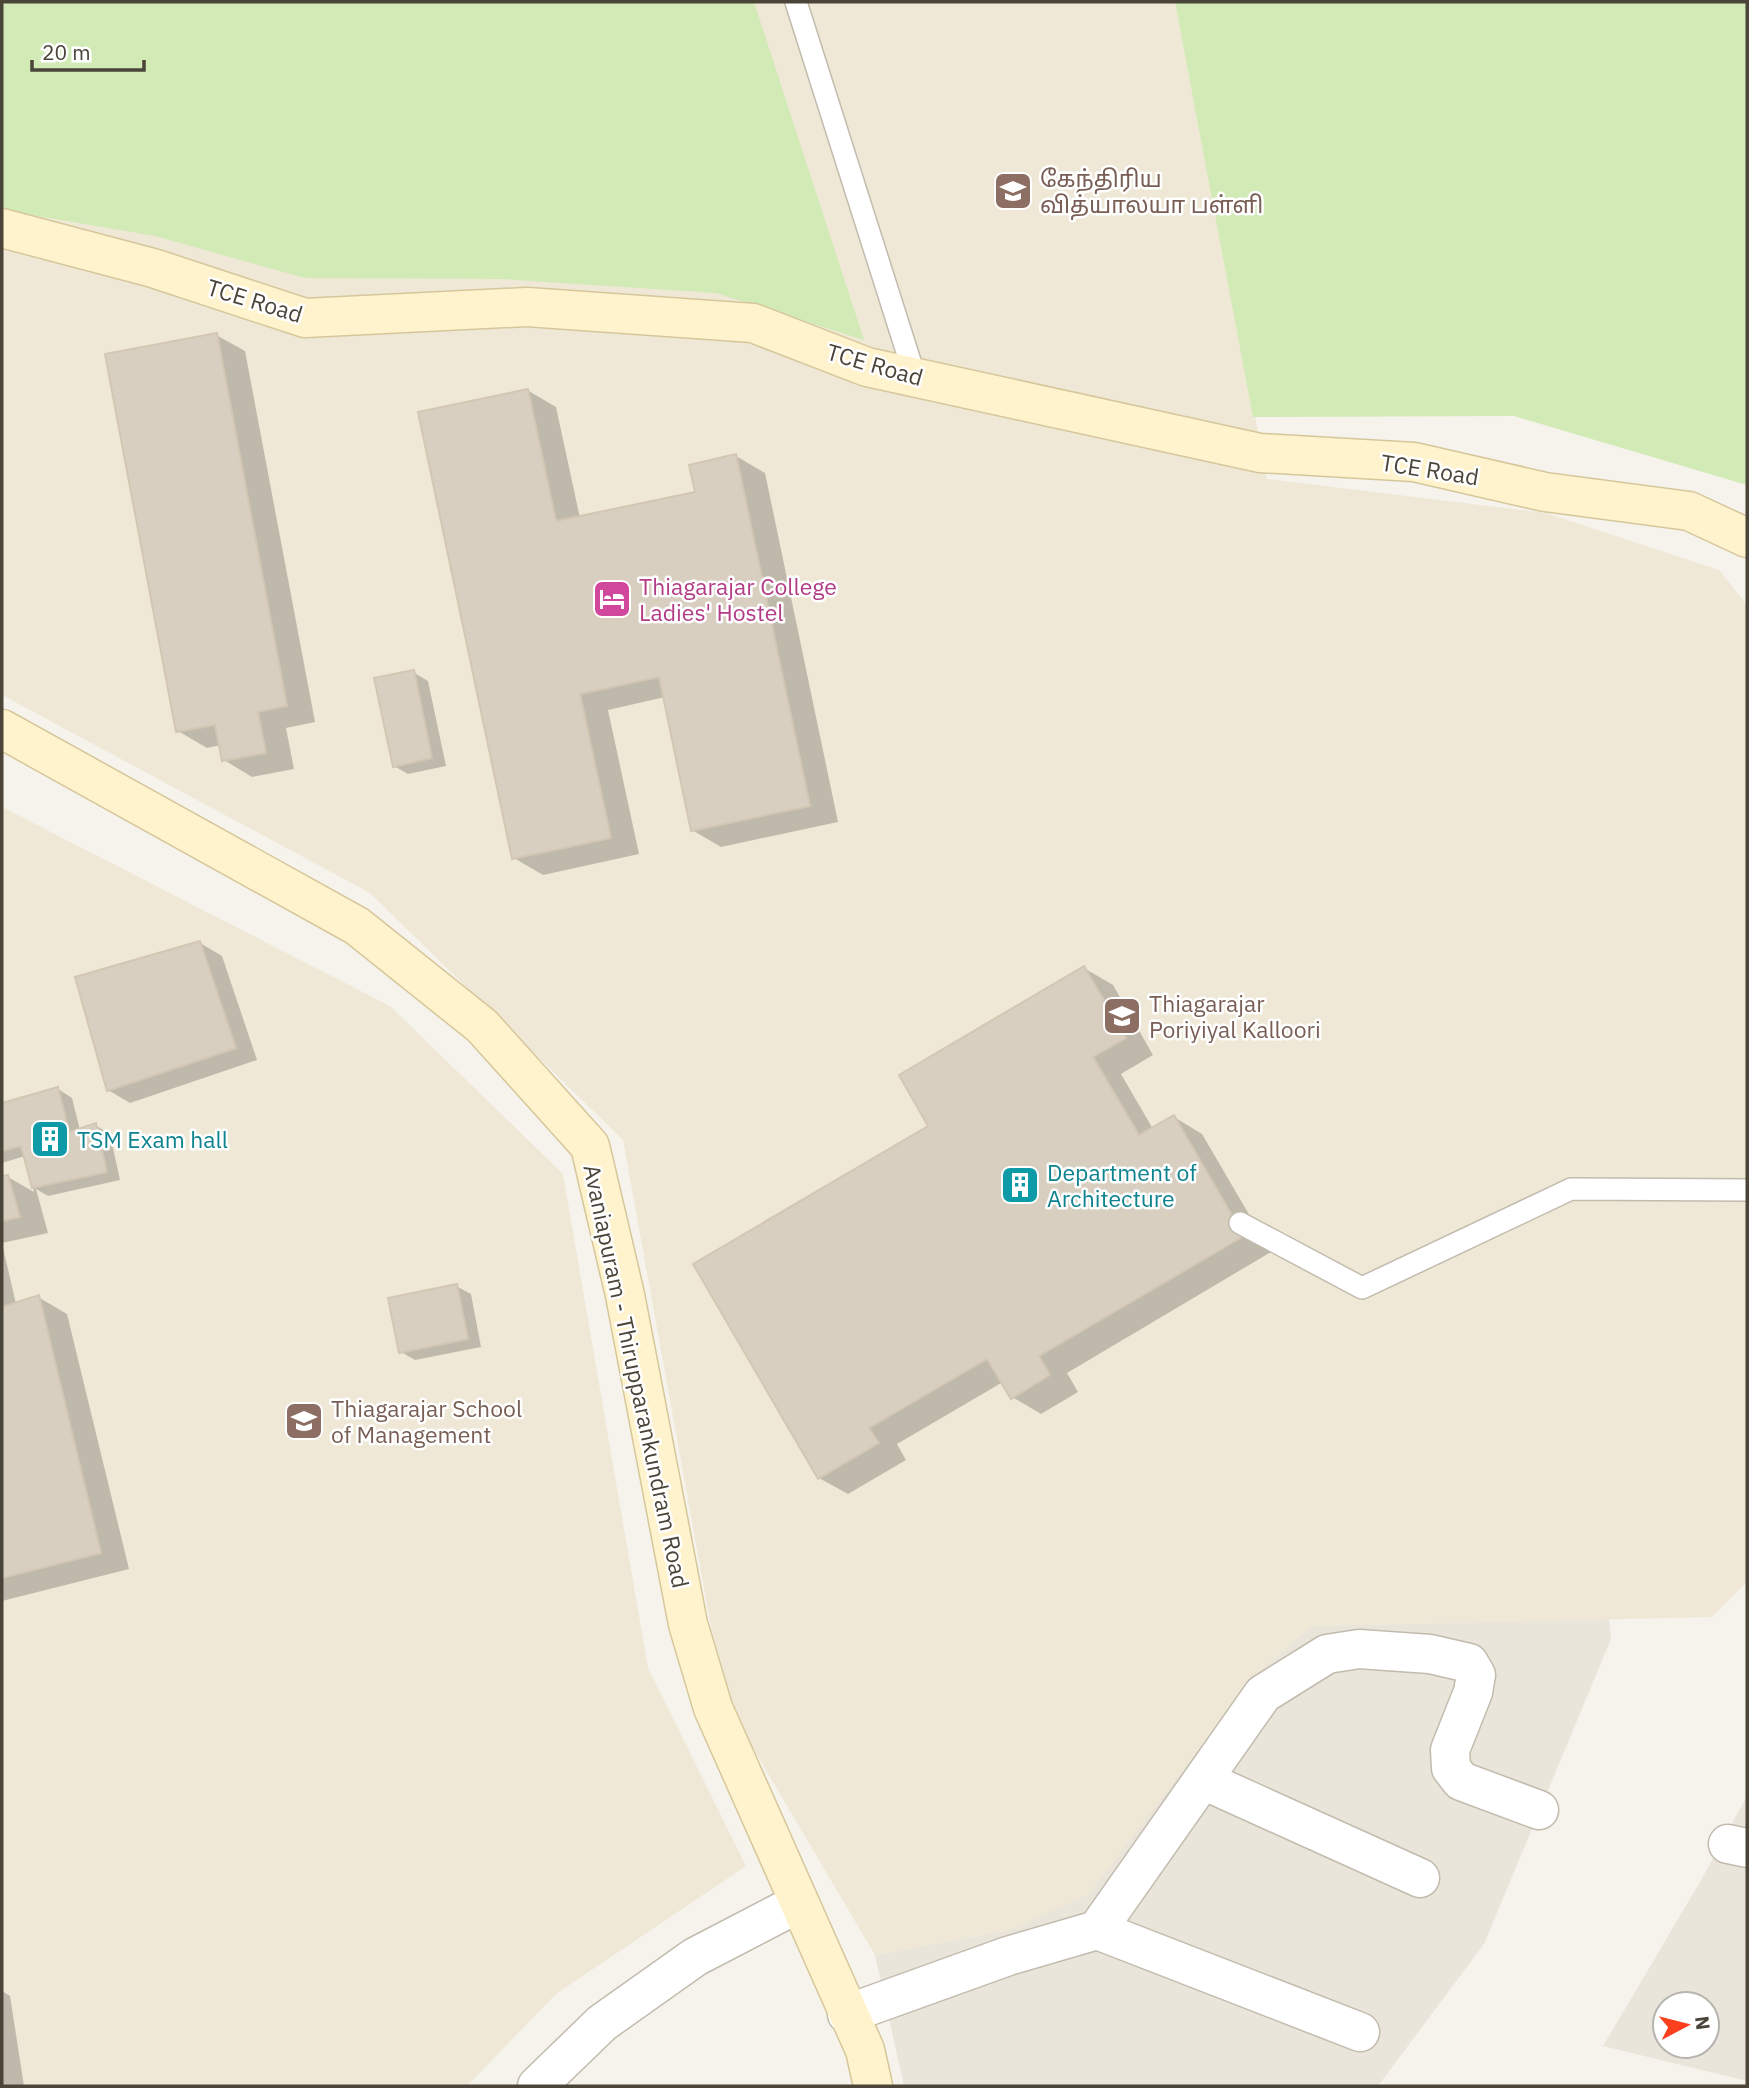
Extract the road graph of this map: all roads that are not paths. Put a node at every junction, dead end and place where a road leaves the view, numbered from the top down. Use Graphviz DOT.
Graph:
graph roads {
  1 [pos="796,2"];
  2 [pos="2,228"];
  3 [pos="915,377"];
  4 [pos="1747,538"];
  5 [pos="2,729"];
  6 [pos="1747,1190"];
  7 [pos="1240,1223"];
  8 [pos="1203,1780"];
  9 [pos="1539,1810"];
  10 [pos="1420,1878"];
  11 [pos="799,1903"];
  12 [pos="1097,1930"];
  13 [pos="847,2014"];
  14 [pos="1360,2032"];
  15 [pos="537,2086"];
  16 [pos="873,2086"];
  1 -- 3 [label="lane"];
  2 -- 3 [label="street, TCE Road"];
  3 -- 4 [label="street, TCE Road"];
  5 -- 11 [label="street, Avaniapuram - Thirupparankundram Road"];
  6 -- 7 [label="lane"];
  8 -- 9 [label="street"];
  8 -- 10 [label="street"];
  8 -- 12 [label="street"];
  11 -- 13 [label="street, Avaniapuram - Thirupparankundram Road"];
  11 -- 15 [label="street"];
  12 -- 13 [label="street"];
  12 -- 14 [label="street"];
  13 -- 16 [label="street, Avaniapuram - Thirupparankundram Road"];
}
